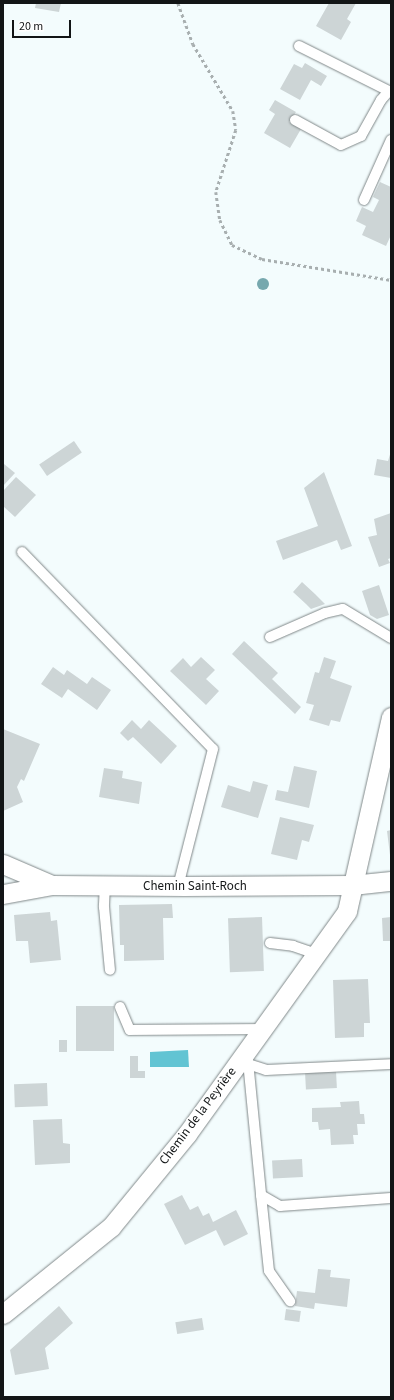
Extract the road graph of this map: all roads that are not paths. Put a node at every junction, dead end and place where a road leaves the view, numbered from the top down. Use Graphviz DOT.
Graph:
graph roads {
  1 [pos="299,46"];
  2 [pos="390,92"];
  3 [pos="295,120"];
  4 [pos="391,140"];
  5 [pos="364,200"];
  6 [pos="22,552"];
  7 [pos="270,637"];
  8 [pos="391,638"];
  9 [pos="391,717"];
  10 [pos="3,864"];
  11 [pos="391,881"];
  12 [pos="52,885"];
  13 [pos="352,885"];
  14 [pos="105,886"];
  15 [pos="178,886"];
  16 [pos="3,894"];
  17 [pos="270,942"];
  18 [pos="316,954"];
  19 [pos="110,970"];
  20 [pos="120,1007"];
  21 [pos="262,1029"];
  22 [pos="248,1057"];
  23 [pos="391,1064"];
  24 [pos="261,1195"];
  25 [pos="391,1198"];
  26 [pos="290,1300"];
  27 [pos="3,1314"];
  1 -- 2 [label="lane"];
  2 -- 3 [label="lane"];
  4 -- 5 [label="lane"];
  6 -- 15 [label="lane"];
  7 -- 8 [label="lane"];
  9 -- 13 [label="street, Chemin de la Peyrière"];
  10 -- 12 [label="street, Chemin Saint-Roch"];
  11 -- 13 [label="street, Chemin Saint-Roch"];
  12 -- 14 [label="street, Chemin Saint-Roch"];
  12 -- 16 [label="street"];
  13 -- 15 [label="street, Chemin Saint-Roch"];
  13 -- 18 [label="street, Chemin de la Peyrière"];
  14 -- 15 [label="street, Chemin Saint-Roch"];
  14 -- 19 [label="lane"];
  17 -- 18 [label="lane"];
  18 -- 21 [label="street, Chemin de la Peyrière"];
  20 -- 21 [label="lane"];
  21 -- 22 [label="street, Chemin de la Peyrière"];
  22 -- 23 [label="lane"];
  22 -- 24 [label="lane"];
  22 -- 27 [label="street, Chemin de la Peyrière"];
  24 -- 25 [label="lane"];
  24 -- 26 [label="lane"];
}
